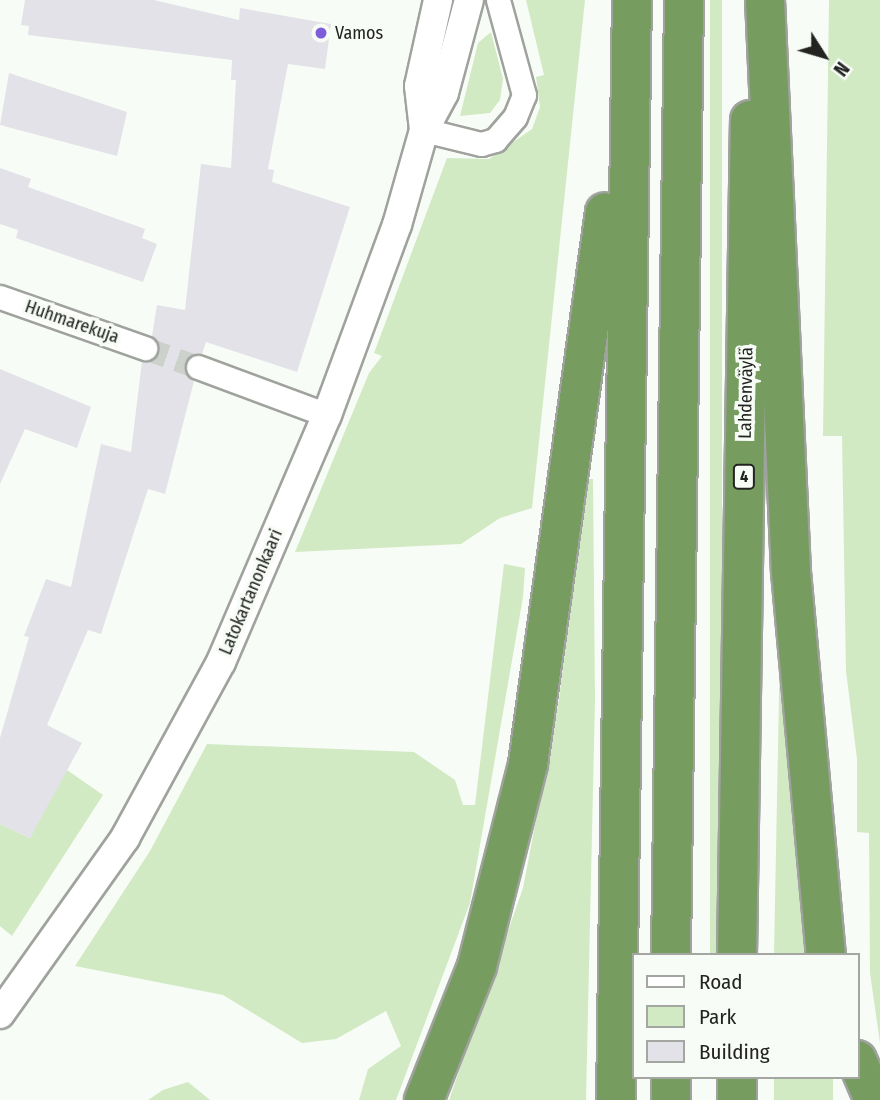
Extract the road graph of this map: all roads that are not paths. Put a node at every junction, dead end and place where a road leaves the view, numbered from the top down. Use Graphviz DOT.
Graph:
graph roads {
  1 [pos="439,0"];
  2 [pos="469,0"];
  3 [pos="498,0"];
  4 [pos="684,0"];
  5 [pos="752,0"];
  6 [pos="765,0"];
  7 [pos="631,13"];
  8 [pos="424,130"];
  9 [pos="0,297"];
  10 [pos="145,348"];
  11 [pos="198,367"];
  12 [pos="327,415"];
  13 [pos="671,953"];
  14 [pos="737,953"];
  15 [pos="828,953"];
  16 [pos="0,1014"];
  17 [pos="859,1065"];
  18 [pos="671,1079"];
  19 [pos="737,1079"];
  20 [pos="845,1079"];
  21 [pos="425,1100"];
  22 [pos="616,1100"];
  23 [pos="671,1100"];
  24 [pos="737,1100"];
  25 [pos="849,1100"];
  26 [pos="874,1100"];
  1 -- 8 [label="street, Latokartanonkaari"];
  2 -- 8 [label="street, Latokartanonkaari"];
  3 -- 8 [label="street"];
  4 -- 13 [label="highway"];
  5 -- 14 [label="highway, Lahdenväylä / 4"];
  6 -- 15 [label="highway"];
  7 -- 21 [label="highway"];
  7 -- 22 [label="highway"];
  8 -- 12 [label="street, Latokartanonkaari"];
  9 -- 10 [label="street, Huhmarekuja"];
  11 -- 12 [label="street"];
  12 -- 16 [label="street, Latokartanonkaari"];
  17 -- 26 [label="highway"];
  18 -- 23 [label="highway"];
  19 -- 24 [label="highway"];
  20 -- 25 [label="highway"];
}
